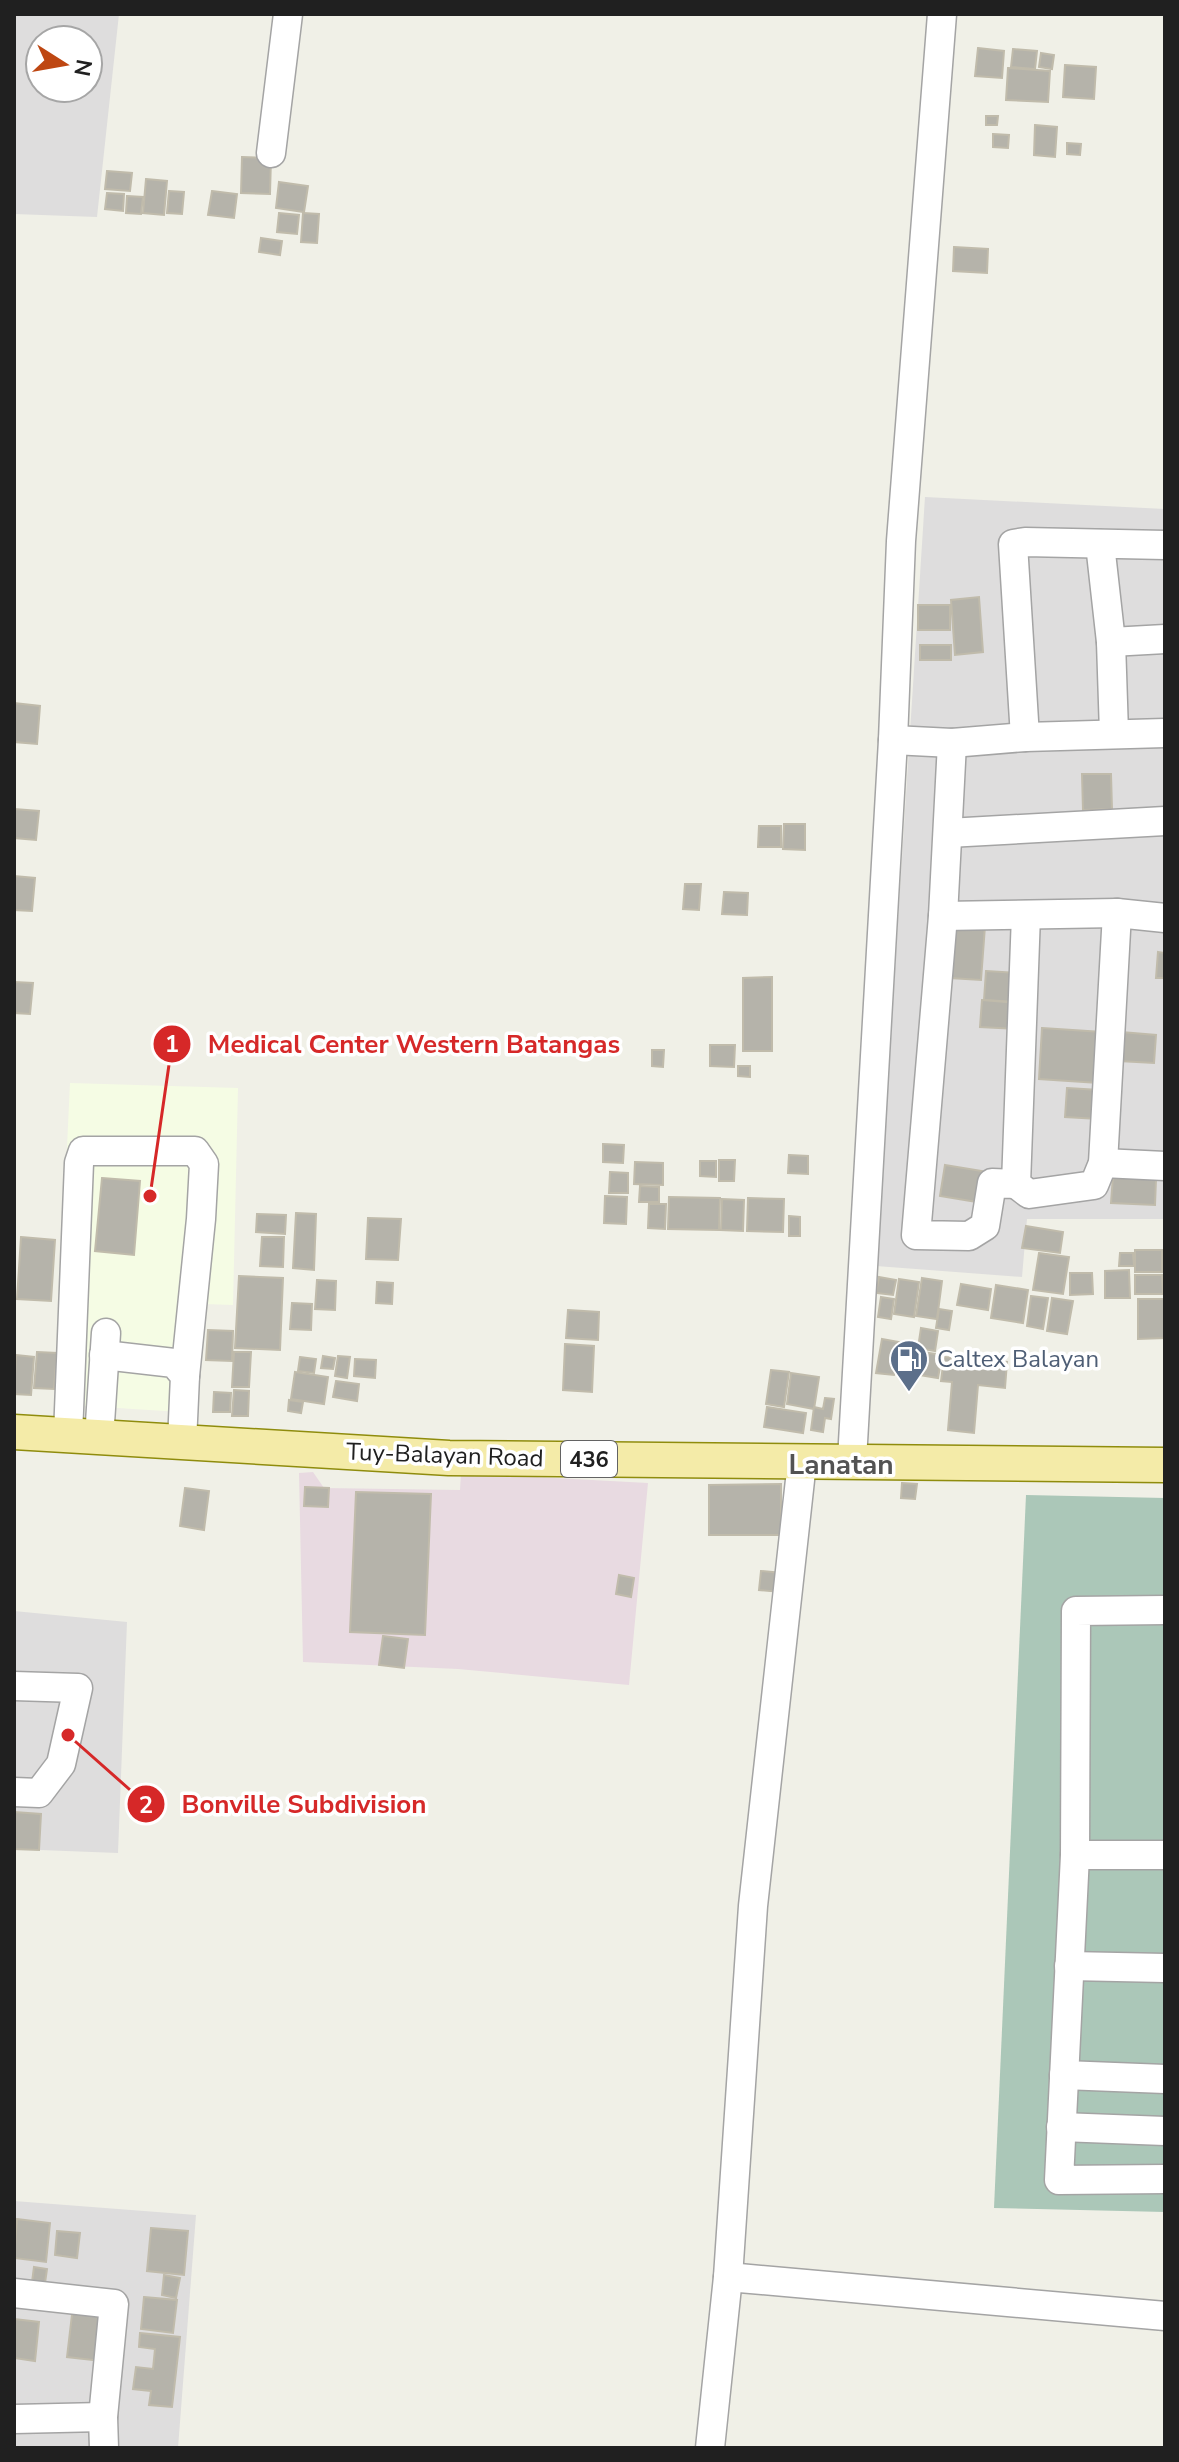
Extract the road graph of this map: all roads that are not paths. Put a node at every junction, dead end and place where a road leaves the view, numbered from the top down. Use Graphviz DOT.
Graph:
graph roads {
  1 [pos="288,14"];
  2 [pos="942,14"];
  3 [pos="271,153"];
  4 [pos="1100,544"];
  5 [pos="1165,545"];
  6 [pos="1165,639"];
  7 [pos="1111,642"];
  8 [pos="1114,733"];
  9 [pos="1165,733"];
  10 [pos="1025,737"];
  11 [pos="893,740"];
  12 [pos="952,743"];
  13 [pos="1165,821"];
  14 [pos="948,833"];
  15 [pos="1117,913"];
  16 [pos="1026,915"];
  17 [pos="943,916"];
  18 [pos="1165,918"];
  19 [pos="1103,1163"];
  20 [pos="1165,1166"];
  21 [pos="1016,1184"];
  22 [pos="185,1376"];
  23 [pos="14,1432"];
  24 [pos="83,1436"];
  25 [pos="182,1442"];
  26 [pos="852,1460"];
  27 [pos="802,1462"];
  28 [pos="1165,1465"];
  29 [pos="1165,1610"];
  30 [pos="14,1686"];
  31 [pos="14,1792"];
  32 [pos="1075,1855"];
  33 [pos="1165,1855"];
  34 [pos="1069,1966"];
  35 [pos="1165,1968"];
  36 [pos="1064,2075"];
  37 [pos="1165,2079"];
  38 [pos="1061,2127"];
  39 [pos="1165,2131"];
  40 [pos="1165,2179"];
  41 [pos="728,2277"];
  42 [pos="14,2293"];
  43 [pos="1165,2316"];
  44 [pos="103,2417"];
  45 [pos="14,2419"];
  46 [pos="104,2448"];
  47 [pos="710,2448"];
  1 -- 3 [label="street"];
  2 -- 11 [label="street"];
  4 -- 5 [label="street"];
  4 -- 7 [label="street"];
  4 -- 10 [label="street"];
  6 -- 7 [label="street"];
  7 -- 8 [label="street"];
  8 -- 9 [label="street"];
  8 -- 10 [label="street"];
  10 -- 12 [label="street"];
  11 -- 12 [label="street"];
  11 -- 26 [label="street"];
  12 -- 14 [label="street"];
  13 -- 14 [label="street"];
  14 -- 17 [label="street"];
  15 -- 16 [label="street"];
  15 -- 18 [label="street"];
  15 -- 19 [label="street"];
  16 -- 17 [label="street"];
  16 -- 21 [label="street"];
  17 -- 21 [label="street"];
  19 -- 20 [label="street"];
  19 -- 21 [label="street"];
  22 -- 24 [label="street"];
  22 -- 24 [label="street"];
  22 -- 25 [label="street"];
  23 -- 24 [label="main road, Tuy-Balayan Road / 436"];
  24 -- 25 [label="main road, Tuy-Balayan Road / 436"];
  25 -- 27 [label="main road, Tuy-Balayan Road / 436"];
  26 -- 27 [label="main road, Tuy-Balayan Road / 436"];
  26 -- 28 [label="main road, Tuy-Balayan Road / 436"];
  27 -- 41 [label="street"];
  29 -- 32 [label="street"];
  30 -- 31 [label="street"];
  32 -- 33 [label="street"];
  32 -- 34 [label="street"];
  34 -- 35 [label="street"];
  34 -- 36 [label="street"];
  36 -- 37 [label="street"];
  36 -- 38 [label="street"];
  38 -- 39 [label="street"];
  38 -- 40 [label="street"];
  41 -- 43 [label="street"];
  41 -- 47 [label="street"];
  42 -- 44 [label="street"];
  44 -- 45 [label="street"];
  44 -- 46 [label="street"];
}
